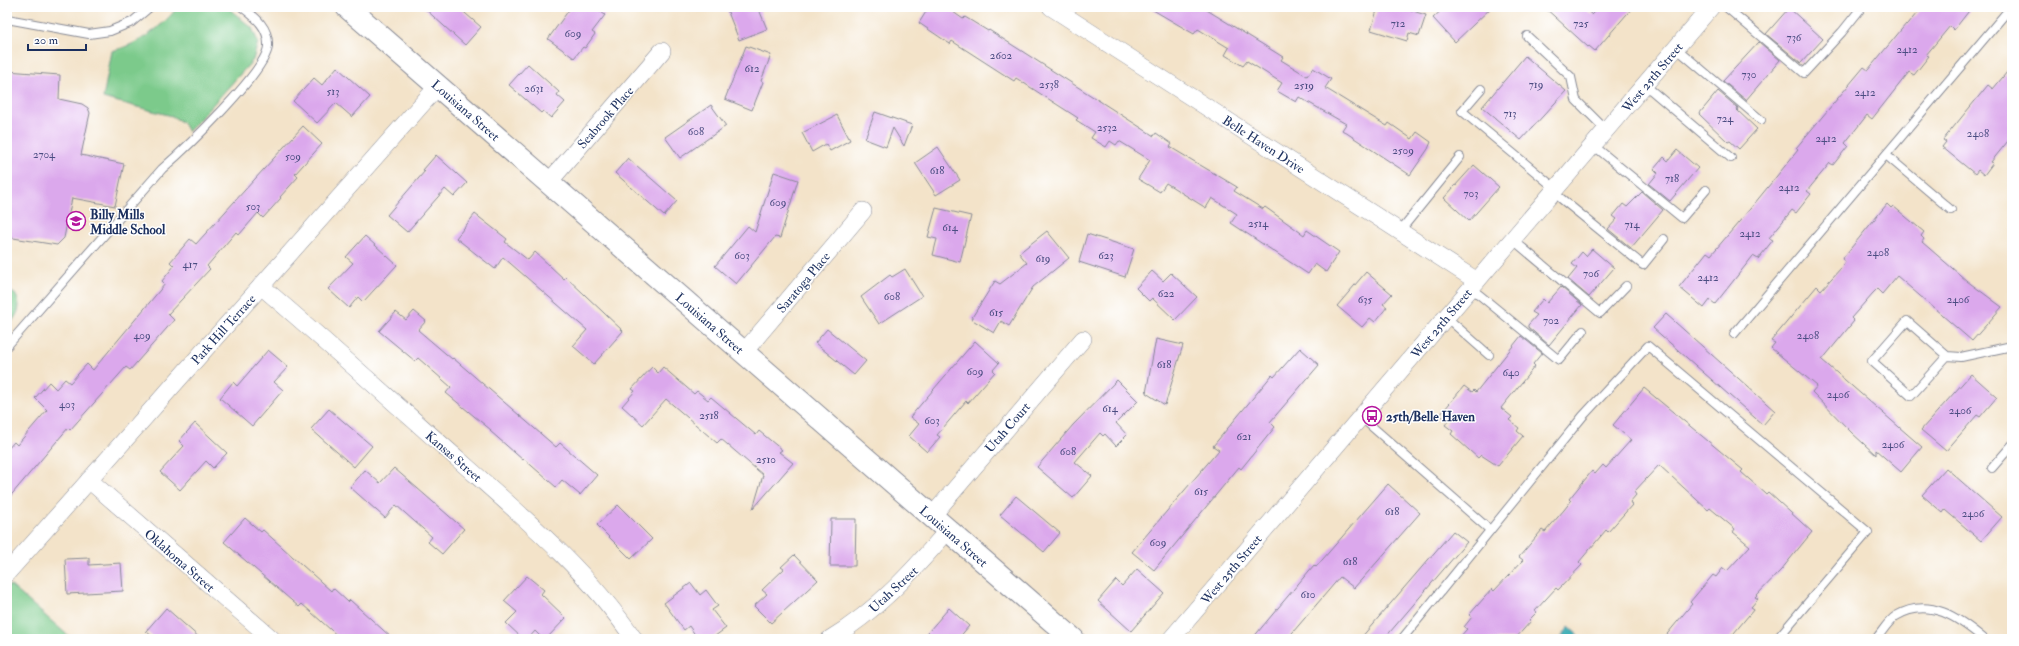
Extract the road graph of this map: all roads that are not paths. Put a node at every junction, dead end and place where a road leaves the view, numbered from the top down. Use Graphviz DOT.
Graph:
graph roads {
  1 [pos="150,7"];
  2 [pos="242,7"];
  3 [pos="347,7"];
  4 [pos="1051,7"];
  5 [pos="1711,7"];
  6 [pos="1726,7"];
  7 [pos="1862,7"];
  8 [pos="2011,7"];
  9 [pos="1072,13"];
  10 [pos="7,18"];
  11 [pos="1527,36"];
  12 [pos="1676,48"];
  13 [pos="662,51"];
  14 [pos="1645,84"];
  15 [pos="438,86"];
  16 [pos="1481,89"];
  17 [pos="1761,120"];
  18 [pos="1606,130"];
  19 [pos="1593,145"];
  20 [pos="1886,155"];
  21 [pos="1460,157"];
  22 [pos="1731,158"];
  23 [pos="549,182"];
  24 [pos="1706,190"];
  25 [pos="1554,191"];
  26 [pos="1951,210"];
  27 [pos="863,211"];
  28 [pos="1400,231"];
  29 [pos="1512,239"];
  30 [pos="1664,239"];
  31 [pos="1474,284"];
  32 [pos="261,286"];
  33 [pos="1626,286"];
  34 [pos="1446,317"];
  35 [pos="1583,331"];
  36 [pos="1734,334"];
  37 [pos="1083,339"];
  38 [pos="7,346"];
  39 [pos="2012,346"];
  40 [pos="744,352"];
  41 [pos="1489,355"];
  42 [pos="1947,356"];
  43 [pos="1361,417"];
  44 [pos="2012,445"];
  45 [pos="1992,468"];
  46 [pos="89,480"];
  47 [pos="932,516"];
  48 [pos="948,530"];
  49 [pos="1490,530"];
  50 [pos="7,572"];
  51 [pos="272,639"];
  52 [pos="634,639"];
  53 [pos="830,639"];
  54 [pos="1073,639"];
  55 [pos="1171,639"];
  56 [pos="1402,639"];
  57 [pos="1777,639"];
  58 [pos="1876,639"];
  59 [pos="1984,639"];
  1 -- 10 [label="lane"];
  2 -- 38 [label="lane"];
  3 -- 15 [label="main road, Louisiana Street"];
  4 -- 9 [label="street, Belle Haven Drive"];
  5 -- 12 [label="street, West 25th Street"];
  6 -- 7 [label="lane"];
  8 -- 20 [label="lane"];
  9 -- 28 [label="street, Belle Haven Drive"];
  11 -- 18 [label="lane"];
  12 -- 14 [label="street, West 25th Street"];
  12 -- 17 [label="lane"];
  13 -- 23 [label="street, Seabrook Place"];
  14 -- 18 [label="street, West 25th Street"];
  14 -- 22 [label="lane"];
  15 -- 23 [label="main road, Louisiana Street"];
  15 -- 32 [label="street, Park Hill Terrace"];
  16 -- 25 [label="lane"];
  18 -- 19 [label="street, West 25th Street"];
  19 -- 24 [label="lane"];
  19 -- 25 [label="street, West 25th Street"];
  20 -- 26 [label="lane"];
  20 -- 36 [label="lane"];
  21 -- 28 [label="lane"];
  23 -- 40 [label="main road, Louisiana Street"];
  25 -- 29 [label="street, West 25th Street"];
  25 -- 30 [label="lane"];
  27 -- 40 [label="street, Saratoga Place"];
  28 -- 31 [label="street, Belle Haven Drive"];
  29 -- 31 [label="street, West 25th Street"];
  29 -- 33 [label="lane"];
  31 -- 34 [label="street, West 25th Street"];
  31 -- 35 [label="lane"];
  32 -- 46 [label="street, Park Hill Terrace"];
  32 -- 52 [label="street, Kansas Street"];
  34 -- 41 [label="lane"];
  34 -- 43 [label="street, West 25th Street"];
  37 -- 47 [label="street, Utah Court"];
  39 -- 42 [label="lane"];
  40 -- 47 [label="main road, Louisiana Street"];
  42 -- 42 [label="lane"];
  43 -- 49 [label="lane"];
  43 -- 55 [label="street, West 25th Street"];
  44 -- 45 [label="lane"];
  46 -- 50 [label="street, Park Hill Terrace"];
  46 -- 51 [label="street, Oklahoma Street"];
  47 -- 48 [label="main road, Louisiana Street"];
  48 -- 53 [label="street, Utah Street"];
  48 -- 54 [label="main road, Louisiana Street"];
  49 -- 56 [label="lane"];
  49 -- 57 [label="lane"];
  58 -- 59 [label="lane"];
}
